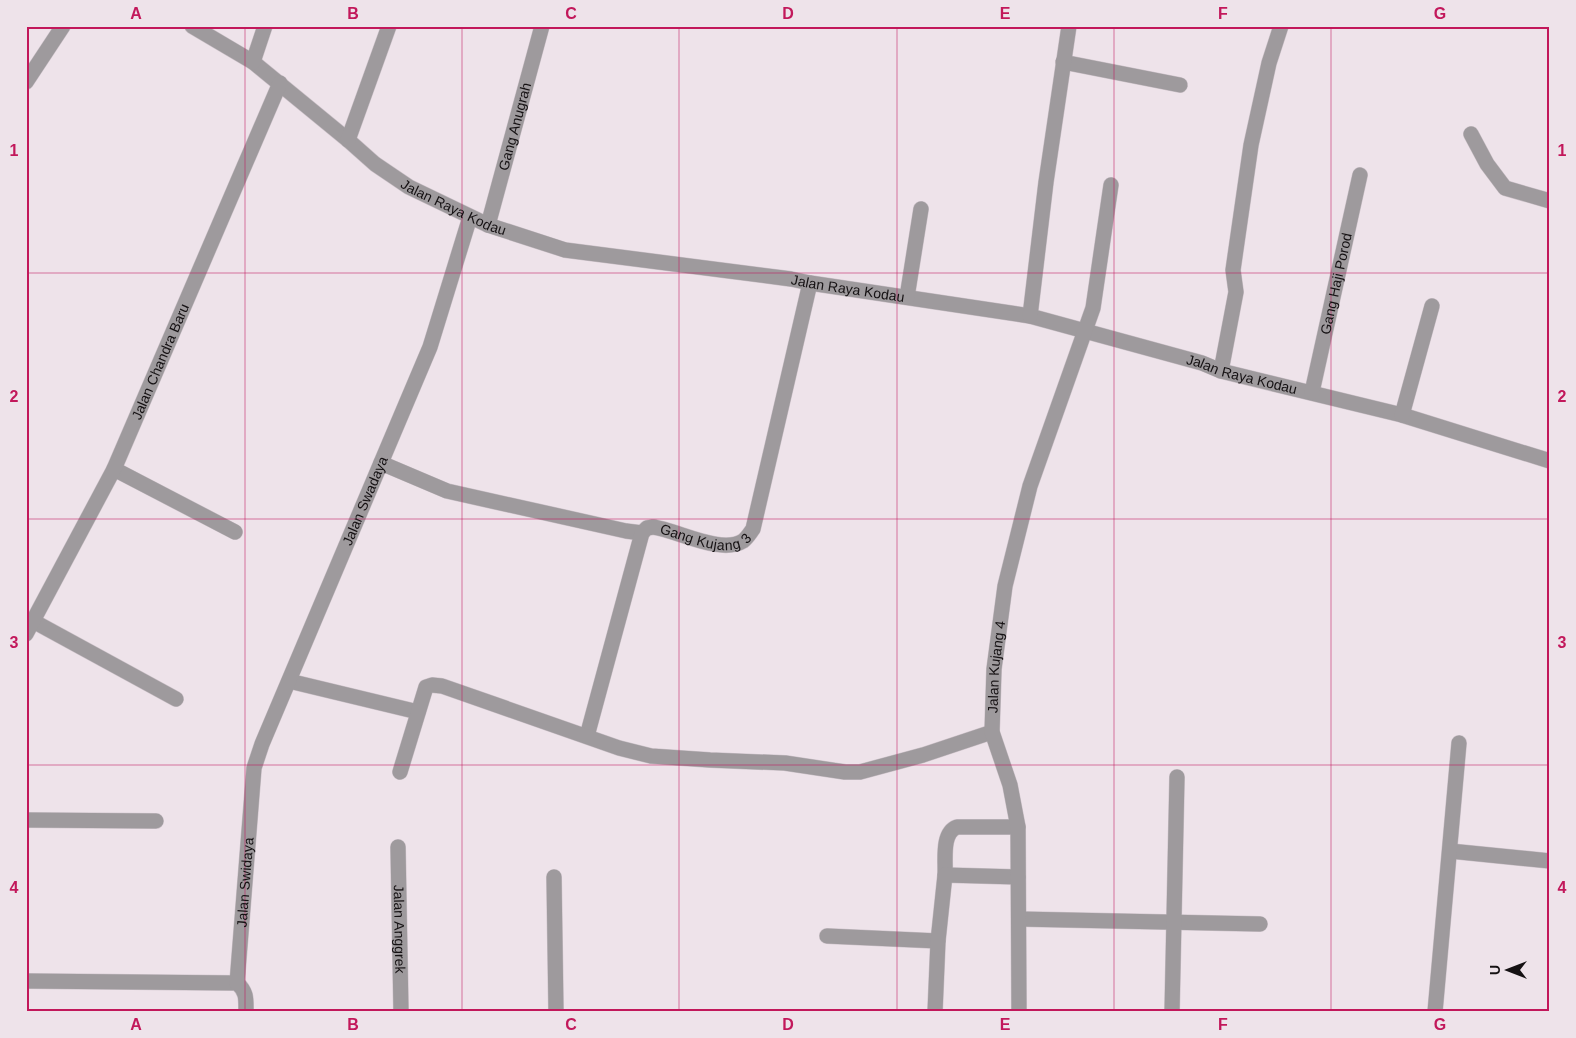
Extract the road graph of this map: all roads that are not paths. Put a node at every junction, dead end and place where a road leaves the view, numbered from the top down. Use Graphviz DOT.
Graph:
graph roads {
  1 [pos="63,26"];
  2 [pos="192,26"];
  3 [pos="265,26"];
  4 [pos="389,26"];
  5 [pos="542,26"];
  6 [pos="1069,26"];
  7 [pos="1281,26"];
  8 [pos="253,62"];
  9 [pos="1064,62"];
  10 [pos="26,82"];
  11 [pos="280,83"];
  12 [pos="1180,85"];
  13 [pos="1471,134"];
  14 [pos="348,140"];
  15 [pos="1360,175"];
  16 [pos="1111,185"];
  17 [pos="1550,201"];
  18 [pos="921,209"];
  19 [pos="470,217"];
  20 [pos="488,225"];
  21 [pos="810,283"];
  22 [pos="907,297"];
  23 [pos="1432,306"];
  24 [pos="1030,316"];
  25 [pos="1086,331"];
  26 [pos="1221,371"];
  27 [pos="1312,392"];
  28 [pos="1402,415"];
  29 [pos="1550,461"];
  30 [pos="381,463"];
  31 [pos="114,469"];
  32 [pos="235,532"];
  33 [pos="642,533"];
  34 [pos="30,628"];
  35 [pos="289,681"];
  36 [pos="176,699"];
  37 [pos="418,712"];
  38 [pos="992,732"];
  39 [pos="587,736"];
  40 [pos="1459,743"];
  41 [pos="400,772"];
  42 [pos="1177,777"];
  43 [pos="253,781"];
  44 [pos="26,820"];
  45 [pos="156,821"];
  46 [pos="1018,828"];
  47 [pos="398,847"];
  48 [pos="1450,851"];
  49 [pos="1550,861"];
  50 [pos="945,875"];
  51 [pos="554,877"];
  52 [pos="1018,877"];
  53 [pos="1019,919"];
  54 [pos="1174,922"];
  55 [pos="1260,924"];
  56 [pos="827,936"];
  57 [pos="938,942"];
  58 [pos="26,981"];
  59 [pos="240,986"];
  60 [pos="246,1012"];
  61 [pos="401,1012"];
  62 [pos="556,1012"];
  63 [pos="935,1012"];
  64 [pos="1019,1012"];
  65 [pos="1172,1012"];
  66 [pos="1435,1012"];
  1 -- 10 [label="street"];
  2 -- 8 [label="street, Jalan Raya Kodau"];
  3 -- 8 [label="street"];
  4 -- 14 [label="street"];
  5 -- 20 [label="street, Gang Anugrah"];
  6 -- 9 [label="street"];
  7 -- 26 [label="street"];
  8 -- 11 [label="street, Jalan Raya Kodau"];
  9 -- 12 [label="street"];
  9 -- 24 [label="street"];
  11 -- 14 [label="street, Jalan Raya Kodau"];
  11 -- 31 [label="street, Jalan Chandra Baru"];
  13 -- 17 [label="street"];
  14 -- 19 [label="street, Jalan Raya Kodau"];
  15 -- 27 [label="street, Gang Haji Porod"];
  16 -- 25 [label="street, Jalan Kujang 4"];
  18 -- 22 [label="street"];
  19 -- 20 [label="street, Jalan Raya Kodau"];
  19 -- 30 [label="street, Jalan Swadaya"];
  20 -- 21 [label="street, Jalan Raya Kodau"];
  21 -- 22 [label="street, Jalan Raya Kodau"];
  21 -- 33 [label="street, Gang Kujang 3"];
  22 -- 24 [label="street, Jalan Raya Kodau"];
  23 -- 28 [label="street"];
  24 -- 25 [label="street, Jalan Raya Kodau"];
  25 -- 26 [label="street, Jalan Raya Kodau"];
  25 -- 38 [label="street, Jalan Kujang 4"];
  26 -- 27 [label="street, Jalan Raya Kodau"];
  27 -- 28 [label="street, Jalan Raya Kodau"];
  28 -- 29 [label="street, Jalan Raya Kodau"];
  30 -- 33 [label="street"];
  30 -- 35 [label="street, Jalan Swadaya"];
  31 -- 32 [label="street"];
  31 -- 34 [label="street, Jalan Chandra Baru"];
  33 -- 39 [label="street, Gang Kujang 3"];
  34 -- 36 [label="street"];
  35 -- 37 [label="street"];
  35 -- 43 [label="street, Jalan Swadaya"];
  37 -- 39 [label="street"];
  37 -- 41 [label="street"];
  38 -- 39 [label="street"];
  38 -- 46 [label="street, Jalan Kujang 4"];
  40 -- 48 [label="street"];
  42 -- 54 [label="street"];
  43 -- 59 [label="street, Jalan Swidaya"];
  44 -- 45 [label="street"];
  46 -- 50 [label="street"];
  46 -- 52 [label="street, Jalan Kujang 4"];
  47 -- 61 [label="street, Jalan Anggrek"];
  48 -- 49 [label="street"];
  48 -- 66 [label="street"];
  50 -- 52 [label="street"];
  50 -- 57 [label="street"];
  51 -- 62 [label="street"];
  52 -- 53 [label="street, Jalan Kujang 4"];
  53 -- 54 [label="street"];
  53 -- 64 [label="street, Jalan Kujang 4"];
  54 -- 55 [label="street"];
  54 -- 65 [label="street"];
  56 -- 57 [label="street"];
  57 -- 63 [label="street"];
  58 -- 59 [label="street"];
  59 -- 60 [label="street, Jalan Swidaya"];
}
